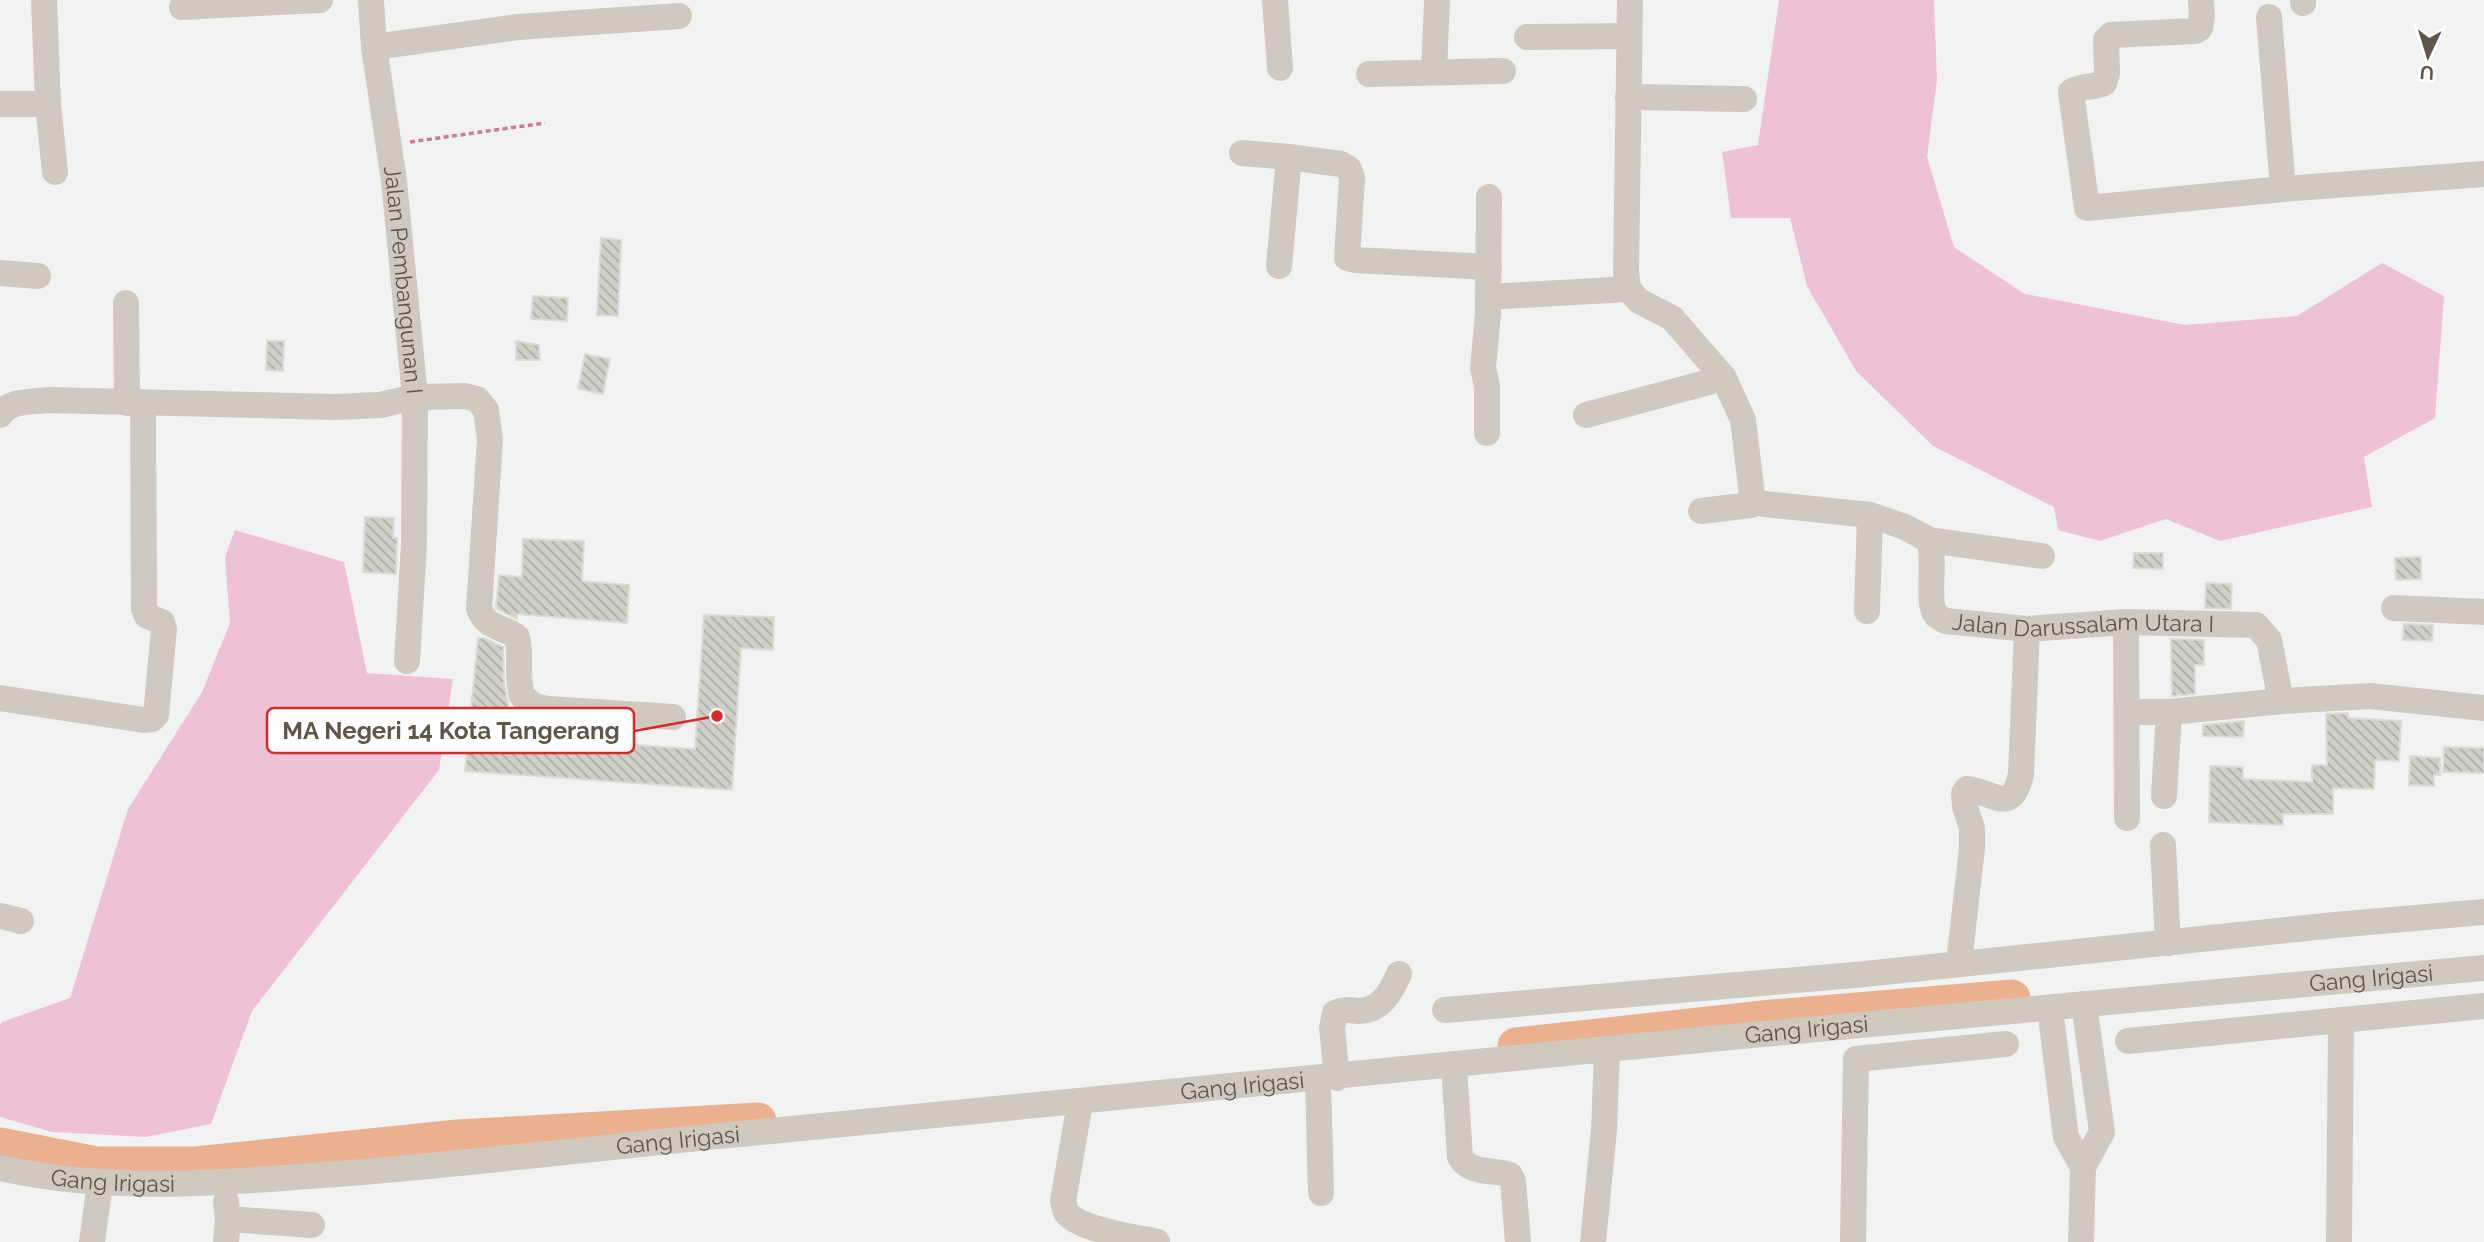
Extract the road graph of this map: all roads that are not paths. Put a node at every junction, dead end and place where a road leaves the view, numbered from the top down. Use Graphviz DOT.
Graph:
graph roads {
  1 [pos="44,0"];
  2 [pos="320,0"];
  3 [pos="371,0"];
  4 [pos="1275,0"];
  5 [pos="1437,0"];
  6 [pos="1630,0"];
  7 [pos="2201,0"];
  8 [pos="182,7"];
  9 [pos="679,16"];
  10 [pos="2269,17"];
  11 [pos="1629,36"];
  12 [pos="1527,37"];
  13 [pos="374,47"];
  14 [pos="1280,68"];
  15 [pos="1503,71"];
  16 [pos="1434,72"];
  17 [pos="1369,74"];
  18 [pos="1628,97"];
  19 [pos="1744,99"];
  20 [pos="0,104"];
  21 [pos="48,104"];
  22 [pos="1242,153"];
  23 [pos="1289,157"];
  24 [pos="55,172"];
  25 [pos="2484,174"];
  26 [pos="2283,189"];
  27 [pos="1489,197"];
  28 [pos="1279,267"];
  29 [pos="1489,267"];
  30 [pos="0,273"];
  31 [pos="38,275"];
  32 [pos="1628,289"];
  33 [pos="1488,297"];
  34 [pos="126,303"];
  35 [pos="1724,378"];
  36 [pos="415,397"];
  37 [pos="135,403"];
  38 [pos="1,411"];
  39 [pos="1586,415"];
  40 [pos="1488,433"];
  41 [pos="1756,502"];
  42 [pos="1701,511"];
  43 [pos="1870,515"];
  44 [pos="1928,540"];
  45 [pos="2042,556"];
  46 [pos="2394,608"];
  47 [pos="1867,611"];
  48 [pos="2484,612"];
  49 [pos="2126,622"];
  50 [pos="2027,629"];
  51 [pos="407,661"];
  52 [pos="0,698"];
  53 [pos="2283,701"];
  54 [pos="2484,708"];
  55 [pos="2128,712"];
  56 [pos="2169,712"];
  57 [pos="673,717"];
  58 [pos="2164,796"];
  59 [pos="2127,818"];
  60 [pos="2162,845"];
  61 [pos="2484,912"];
  62 [pos="2168,943"];
  63 [pos="1959,963"];
  64 [pos="2484,968"];
  65 [pos="1399,974"];
  66 [pos="2084,1004"];
  67 [pos="2484,1006"];
  68 [pos="2050,1008"];
  69 [pos="1445,1010"];
  70 [pos="2342,1020"];
  71 [pos="2128,1041"];
  72 [pos="2006,1044"];
  73 [pos="1607,1051"];
  74 [pos="1454,1066"];
  75 [pos="1330,1076"];
  76 [pos="1080,1103"];
  77 [pos="2082,1167"];
  78 [pos="0,1168"];
  79 [pos="224,1182"];
  80 [pos="100,1183"];
  81 [pos="1321,1193"];
  82 [pos="312,1225"];
  83 [pos="227,1230"];
  84 [pos="92,1242"];
  85 [pos="1157,1242"];
  86 [pos="1518,1242"];
  87 [pos="1593,1242"];
  88 [pos="1853,1242"];
  89 [pos="2081,1242"];
  90 [pos="2339,1242"];
  1 -- 21 [label="street"];
  2 -- 8 [label="street"];
  3 -- 13 [label="street, Jalan Pembangunan I"];
  4 -- 14 [label="street"];
  5 -- 16 [label="street"];
  6 -- 11 [label="street"];
  7 -- 26 [label="street"];
  9 -- 13 [label="street"];
  10 -- 26 [label="street"];
  11 -- 12 [label="street"];
  11 -- 18 [label="street"];
  13 -- 36 [label="street, Jalan Pembangunan I"];
  15 -- 16 [label="street"];
  16 -- 17 [label="street"];
  18 -- 19 [label="street"];
  18 -- 32 [label="street"];
  20 -- 21 [label="street"];
  21 -- 24 [label="street"];
  22 -- 23 [label="street"];
  23 -- 28 [label="street"];
  23 -- 29 [label="street"];
  25 -- 26 [label="street"];
  27 -- 29 [label="street"];
  29 -- 33 [label="street"];
  30 -- 31 [label="street"];
  32 -- 33 [label="street"];
  32 -- 35 [label="street"];
  33 -- 40 [label="street"];
  34 -- 37 [label="street"];
  35 -- 39 [label="street"];
  35 -- 41 [label="street"];
  36 -- 37 [label="street"];
  36 -- 51 [label="street"];
  36 -- 57 [label="street, Jalan Pembangunan I"];
  37 -- 38 [label="street"];
  37 -- 52 [label="street"];
  41 -- 42 [label="street"];
  41 -- 43 [label="street"];
  43 -- 44 [label="street"];
  43 -- 47 [label="street"];
  44 -- 45 [label="street"];
  44 -- 50 [label="street, Jalan Darussalam Utara I"];
  46 -- 48 [label="street"];
  49 -- 50 [label="street, Jalan Darussalam Utara I"];
  49 -- 53 [label="street, Jalan Darussalam Utara I"];
  49 -- 55 [label="street"];
  50 -- 63 [label="street"];
  53 -- 54 [label="street"];
  53 -- 56 [label="street"];
  55 -- 56 [label="street"];
  55 -- 59 [label="street"];
  56 -- 58 [label="street"];
  60 -- 62 [label="street"];
  61 -- 62 [label="street"];
  62 -- 63 [label="street"];
  63 -- 69 [label="street"];
  64 -- 66 [label="street, Gang Irigasi"];
  65 -- 75 [label="street"];
  66 -- 68 [label="street, Gang Irigasi"];
  66 -- 77 [label="street"];
  67 -- 70 [label="street"];
  68 -- 73 [label="street, Gang Irigasi"];
  68 -- 77 [label="street"];
  70 -- 71 [label="street"];
  70 -- 90 [label="street"];
  72 -- 88 [label="street"];
  73 -- 74 [label="street, Gang Irigasi"];
  73 -- 87 [label="street"];
  74 -- 75 [label="street, Gang Irigasi"];
  74 -- 86 [label="street"];
  75 -- 76 [label="street, Gang Irigasi"];
  75 -- 81 [label="street"];
  76 -- 79 [label="street, Gang Irigasi"];
  76 -- 85 [label="street"];
  77 -- 89 [label="street"];
  78 -- 80 [label="street, Gang Irigasi"];
  79 -- 80 [label="street, Gang Irigasi"];
  79 -- 83 [label="street"];
  80 -- 84 [label="street"];
  82 -- 83 [label="street"];
}
